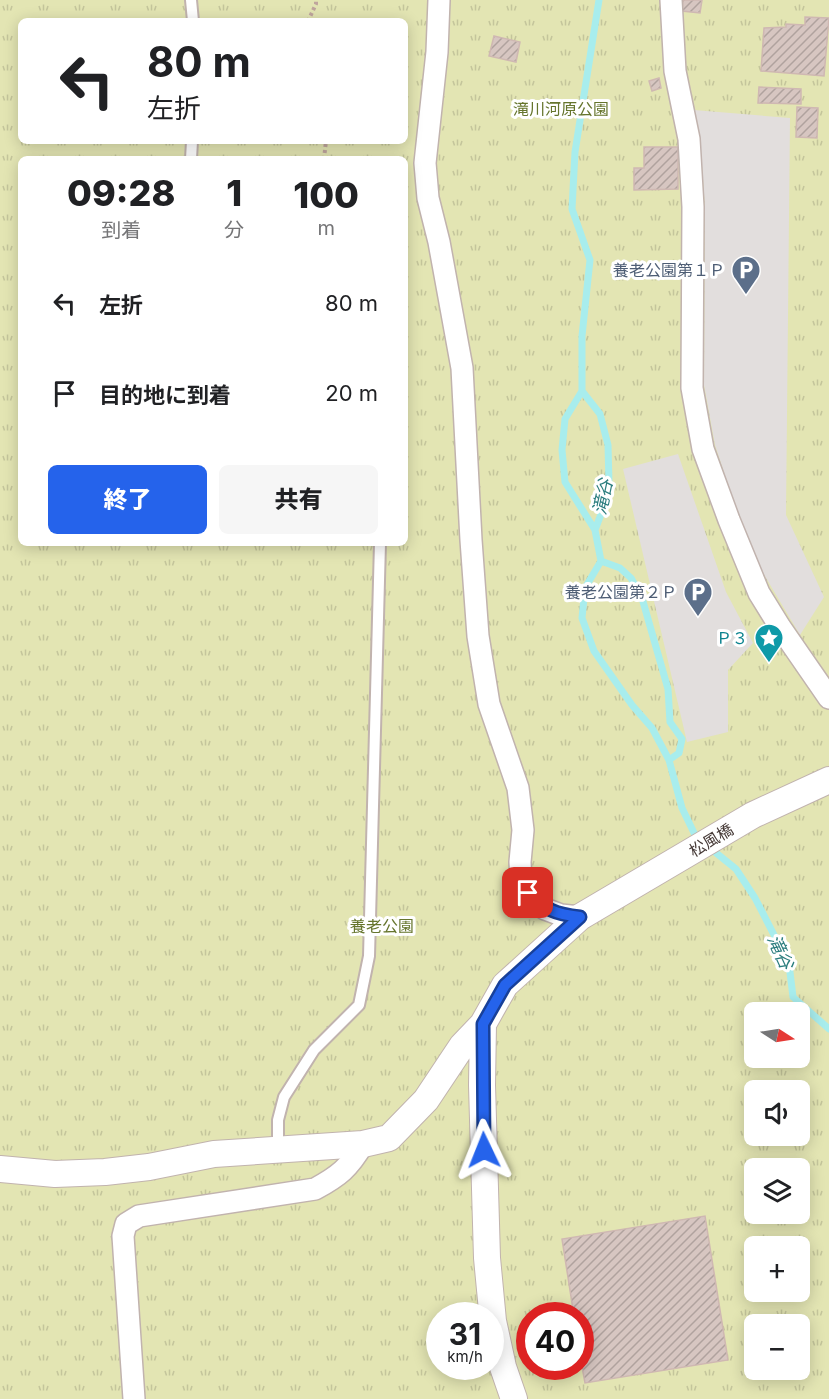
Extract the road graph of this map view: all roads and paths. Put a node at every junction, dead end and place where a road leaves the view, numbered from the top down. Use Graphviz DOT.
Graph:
graph roads {
  1 [pos="191,0"];
  2 [pos="316,0"];
  3 [pos="440,0"];
  4 [pos="671,0"];
  5 [pos="193,18"];
  6 [pos="309,18"];
  7 [pos="380,546"];
  8 [pos="829,698"];
  9 [pos="829,780"];
  10 [pos="580,917"];
  11 [pos="483,1024"];
  12 [pos="363,1144"];
  13 [pos="278,1148"];
  14 [pos="0,1169"];
  15 [pos="134,1399"];
  16 [pos="514,1399"];
  1 -- 5 [label="lane"];
  2 -- 6 [label="path"];
  3 -- 10 [label="street"];
  4 -- 8 [label="street"];
  7 -- 13 [label="lane"];
  9 -- 10 [label="street, 松風橋"];
  10 -- 11 [label="street, 松風橋"];
  11 -- 12 [label="street"];
  11 -- 16 [label="street"];
  12 -- 13 [label="street"];
  12 -- 15 [label="street"];
  13 -- 14 [label="street"];
}
